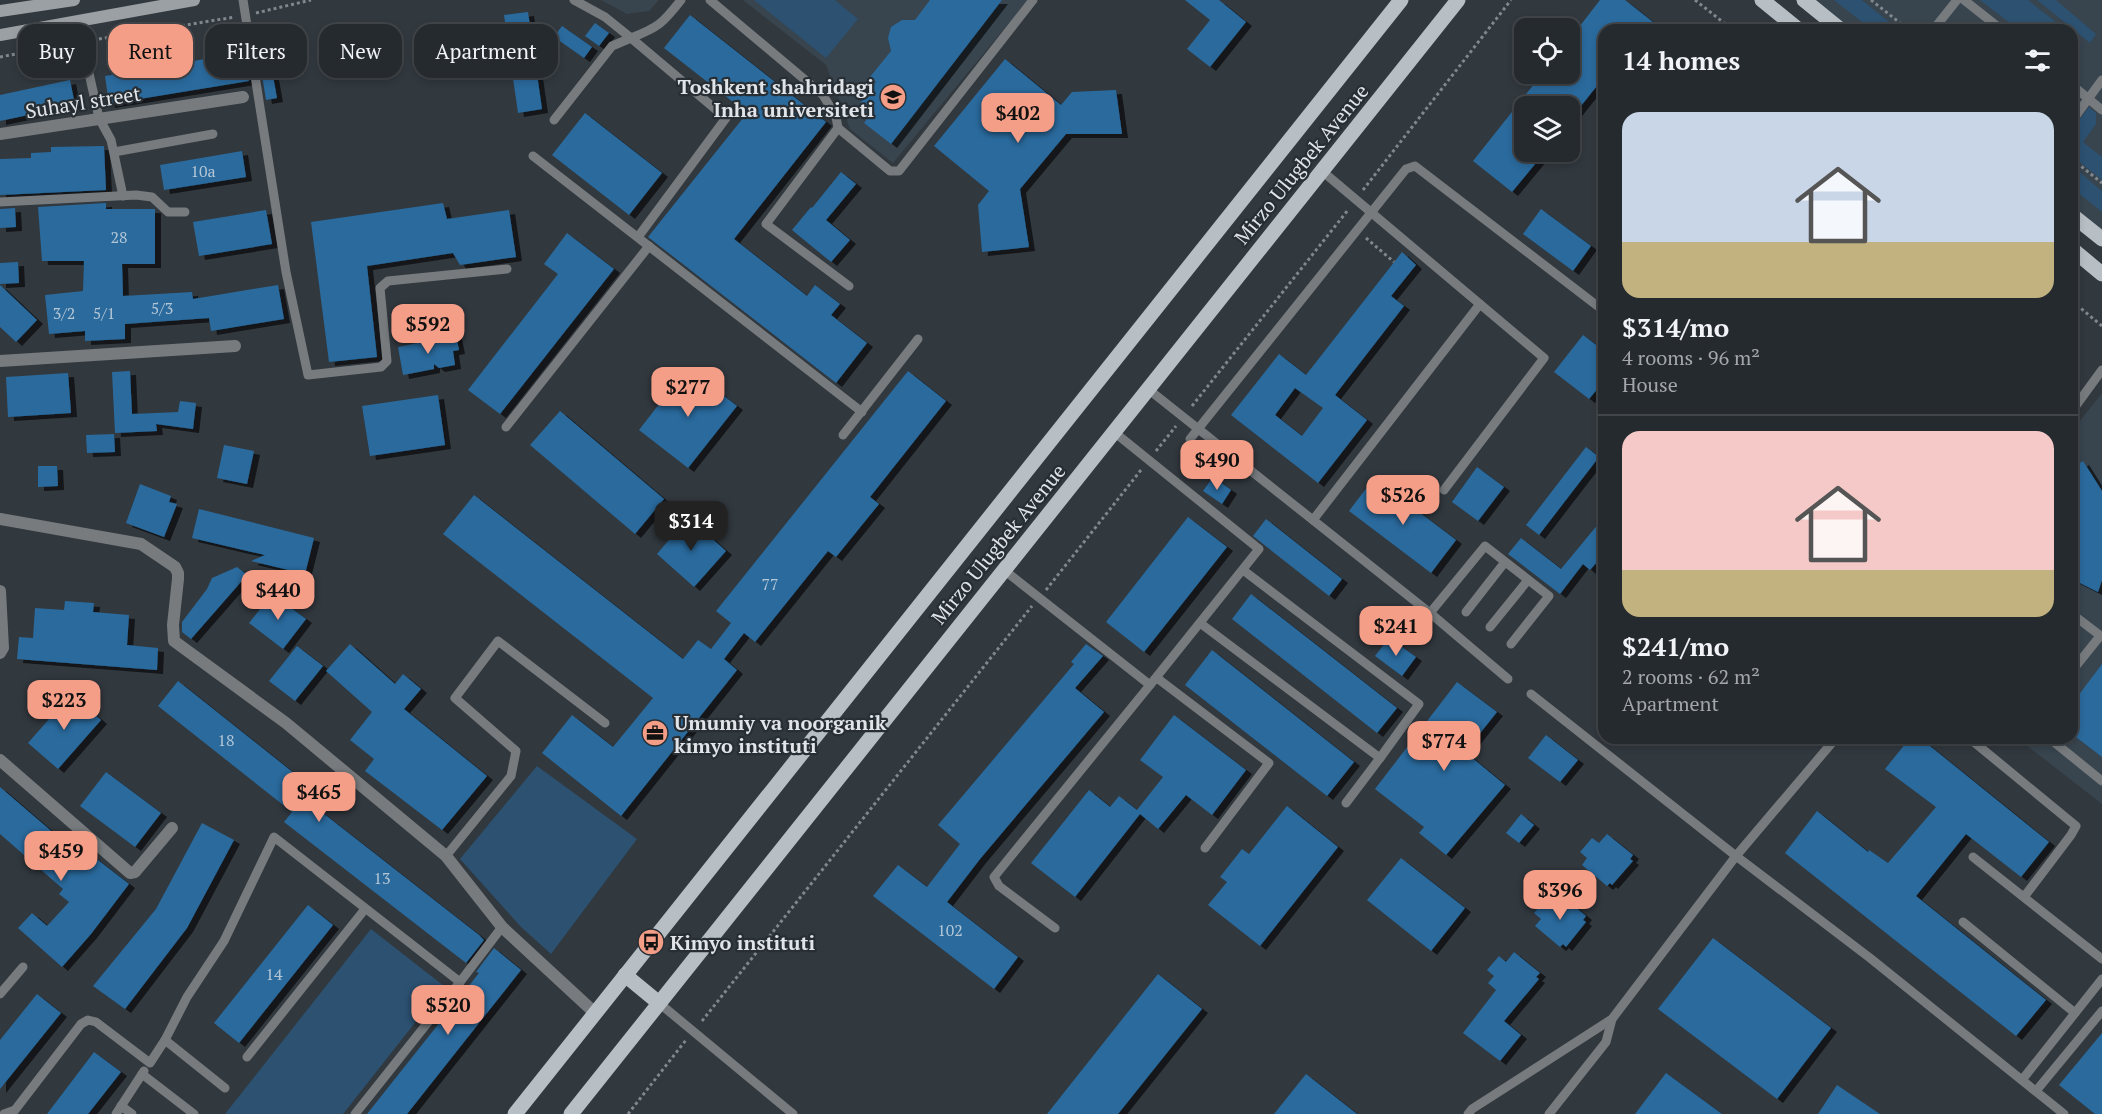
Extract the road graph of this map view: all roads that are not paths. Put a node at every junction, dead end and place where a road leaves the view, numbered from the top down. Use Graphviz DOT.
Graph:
graph roads {
  1 [pos="74,0"];
  2 [pos="194,0"];
  3 [pos="243,0"];
  4 [pos="574,0"];
  5 [pos="681,0"];
  6 [pos="710,0"];
  7 [pos="1033,0"];
  8 [pos="1401,0"];
  9 [pos="1458,0"];
  10 [pos="1762,0"];
  11 [pos="1803,0"];
  12 [pos="1957,0"];
  13 [pos="1964,0"];
  14 [pos="0,11"];
  15 [pos="1792,24"];
  16 [pos="1833,24"];
  17 [pos="1938,24"];
  18 [pos="1994,24"];
  19 [pos="0,35"];
  20 [pos="631,38"];
  21 [pos="90,78"];
  22 [pos="2102,80"];
  23 [pos="2078,91"];
  24 [pos="243,97"];
  25 [pos="2088,99"];
  26 [pos="2102,110"];
  27 [pos="2078,113"];
  28 [pos="99,118"];
  29 [pos="554,120"];
  30 [pos="838,128"];
  31 [pos="0,134"];
  32 [pos="213,134"];
  33 [pos="114,152"];
  34 [pos="533,156"];
  35 [pos="1322,171"];
  36 [pos="123,196"];
  37 [pos="0,202"];
  38 [pos="185,212"];
  39 [pos="1371,213"];
  40 [pos="2078,219"];
  41 [pos="638,237"];
  42 [pos="2102,239"];
  43 [pos="648,246"];
  44 [pos="2078,254"];
  45 [pos="507,270"];
  46 [pos="2102,274"];
  47 [pos="849,286"];
  48 [pos="1480,304"];
  49 [pos="1598,306"];
  50 [pos="918,339"];
  51 [pos="235,346"];
  52 [pos="0,361"];
  53 [pos="2102,370"];
  54 [pos="1148,389"];
  55 [pos="2078,403"];
  56 [pos="862,411"];
  57 [pos="506,427"];
  58 [pos="1114,432"];
  59 [pos="843,435"];
  60 [pos="1190,439"];
  61 [pos="1444,490"];
  62 [pos="0,519"];
  63 [pos="1313,520"];
  64 [pos="1505,562"];
  65 [pos="1004,570"];
  66 [pos="1243,570"];
  67 [pos="1528,580"];
  68 [pos="0,591"];
  69 [pos="1466,612"];
  70 [pos="1430,613"];
  71 [pos="2078,619"];
  72 [pos="1200,623"];
  73 [pos="1490,627"];
  74 [pos="2101,636"];
  75 [pos="1511,644"];
  76 [pos="0,653"];
  77 [pos="2078,664"];
  78 [pos="1508,679"];
  79 [pos="1154,682"];
  80 [pos="1531,694"];
  81 [pos="605,723"];
  82 [pos="1831,744"];
  83 [pos="1976,744"];
  84 [pos="2056,744"];
  85 [pos="1380,758"];
  86 [pos="0,760"];
  87 [pos="2102,781"];
  88 [pos="1346,804"];
  89 [pos="172,828"];
  90 [pos="1205,848"];
  91 [pos="446,856"];
  92 [pos="1736,856"];
  93 [pos="1972,857"];
  94 [pos="2024,897"];
  95 [pos="365,909"];
  96 [pos="1963,922"];
  97 [pos="502,927"];
  98 [pos="1055,928"];
  99 [pos="2102,959"];
  100 [pos="23,967"];
  101 [pos="625,975"];
  102 [pos="2102,979"];
  103 [pos="460,982"];
  104 [pos="0,994"];
  105 [pos="659,1003"];
  106 [pos="2102,1011"];
  107 [pos="595,1013"];
  108 [pos="2075,1013"];
  109 [pos="1612,1019"];
  110 [pos="165,1040"];
  111 [pos="247,1057"];
  112 [pos="150,1063"];
  113 [pos="142,1074"];
  114 [pos="2022,1080"];
  115 [pos="225,1088"];
  116 [pos="2036,1091"];
  117 [pos="119,1110"];
  118 [pos="4,1114"];
  119 [pos="132,1114"];
  120 [pos="194,1114"];
  121 [pos="355,1114"];
  122 [pos="514,1114"];
  123 [pos="571,1114"];
  124 [pos="793,1114"];
  125 [pos="1468,1114"];
  126 [pos="1549,1114"];
  127 [pos="2064,1114"];
  1 -- 14 [label="main road"];
  2 -- 19 [label="main road"];
  3 -- 45 [label="lane"];
  4 -- 20 [label="lane"];
  5 -- 20 [label="lane"];
  6 -- 30 [label="lane"];
  7 -- 30 [label="lane"];
  8 -- 101 [label="main road, Mirzo Ulugbek Avenue"];
  9 -- 35 [label="main road, Mirzo Ulugbek Avenue"];
  10 -- 15 [label="main road"];
  11 -- 16 [label="main road"];
  12 -- 17 [label="lane"];
  13 -- 18 [label="lane"];
  20 -- 29 [label="lane"];
  20 -- 41 [label="lane"];
  21 -- 28 [label="lane"];
  22 -- 25 [label="lane"];
  23 -- 25 [label="lane"];
  24 -- 28 [label="street, Suhayl street"];
  25 -- 26 [label="lane"];
  25 -- 27 [label="lane"];
  28 -- 31 [label="street, Suhayl street"];
  28 -- 33 [label="lane"];
  30 -- 47 [label="lane"];
  32 -- 33 [label="lane"];
  33 -- 36 [label="lane"];
  34 -- 41 [label="lane"];
  35 -- 39 [label="lane"];
  35 -- 54 [label="main road, Mirzo Ulugbek Avenue"];
  36 -- 37 [label="lane"];
  36 -- 38 [label="lane"];
  39 -- 48 [label="lane"];
  39 -- 49 [label="lane"];
  39 -- 60 [label="lane"];
  40 -- 42 [label="main road"];
  41 -- 43 [label="lane"];
  43 -- 56 [label="lane"];
  43 -- 57 [label="lane"];
  44 -- 46 [label="main road"];
  48 -- 61 [label="lane"];
  48 -- 63 [label="lane"];
  50 -- 56 [label="lane"];
  51 -- 52 [label="street"];
  53 -- 55 [label="lane"];
  54 -- 58 [label="main road, Mirzo Ulugbek Avenue"];
  54 -- 63 [label="lane"];
  56 -- 59 [label="lane"];
  58 -- 65 [label="main road, Mirzo Ulugbek Avenue"];
  58 -- 66 [label="lane"];
  62 -- 91 [label="street"];
  63 -- 70 [label="lane"];
  64 -- 67 [label="lane"];
  64 -- 69 [label="lane"];
  64 -- 70 [label="lane"];
  65 -- 79 [label="lane"];
  65 -- 105 [label="main road, Mirzo Ulugbek Avenue"];
  66 -- 72 [label="lane"];
  66 -- 85 [label="lane"];
  67 -- 73 [label="lane"];
  67 -- 75 [label="lane"];
  68 -- 76 [label="street"];
  70 -- 78 [label="lane"];
  71 -- 74 [label="lane"];
  72 -- 79 [label="lane"];
  72 -- 85 [label="lane"];
  74 -- 77 [label="lane"];
  79 -- 90 [label="lane"];
  79 -- 98 [label="lane"];
  80 -- 92 [label="lane"];
  81 -- 91 [label="lane"];
  82 -- 92 [label="lane"];
  83 -- 94 [label="lane"];
  84 -- 87 [label="lane"];
  85 -- 88 [label="lane"];
  86 -- 89 [label="street"];
  91 -- 97 [label="street"];
  92 -- 109 [label="lane"];
  92 -- 114 [label="lane"];
  93 -- 94 [label="lane"];
  94 -- 99 [label="lane"];
  95 -- 103 [label="lane"];
  95 -- 110 [label="lane"];
  95 -- 111 [label="lane"];
  96 -- 108 [label="lane"];
  97 -- 103 [label="lane"];
  97 -- 107 [label="street"];
  100 -- 104 [label="lane"];
  101 -- 105 [label="main road"];
  101 -- 107 [label="main road, Mirzo Ulugbek Avenue"];
  102 -- 108 [label="lane"];
  103 -- 121 [label="lane"];
  105 -- 123 [label="main road, Mirzo Ulugbek Avenue"];
  105 -- 124 [label="lane"];
  106 -- 116 [label="lane"];
  107 -- 122 [label="main road, Mirzo Ulugbek Avenue"];
  108 -- 114 [label="lane"];
  109 -- 125 [label="lane"];
  109 -- 126 [label="lane"];
  110 -- 112 [label="lane"];
  110 -- 115 [label="lane"];
  112 -- 113 [label="lane"];
  112 -- 118 [label="lane"];
  113 -- 117 [label="lane"];
  113 -- 120 [label="lane"];
  114 -- 116 [label="lane"];
  116 -- 127 [label="lane"];
  117 -- 119 [label="lane"];
}
